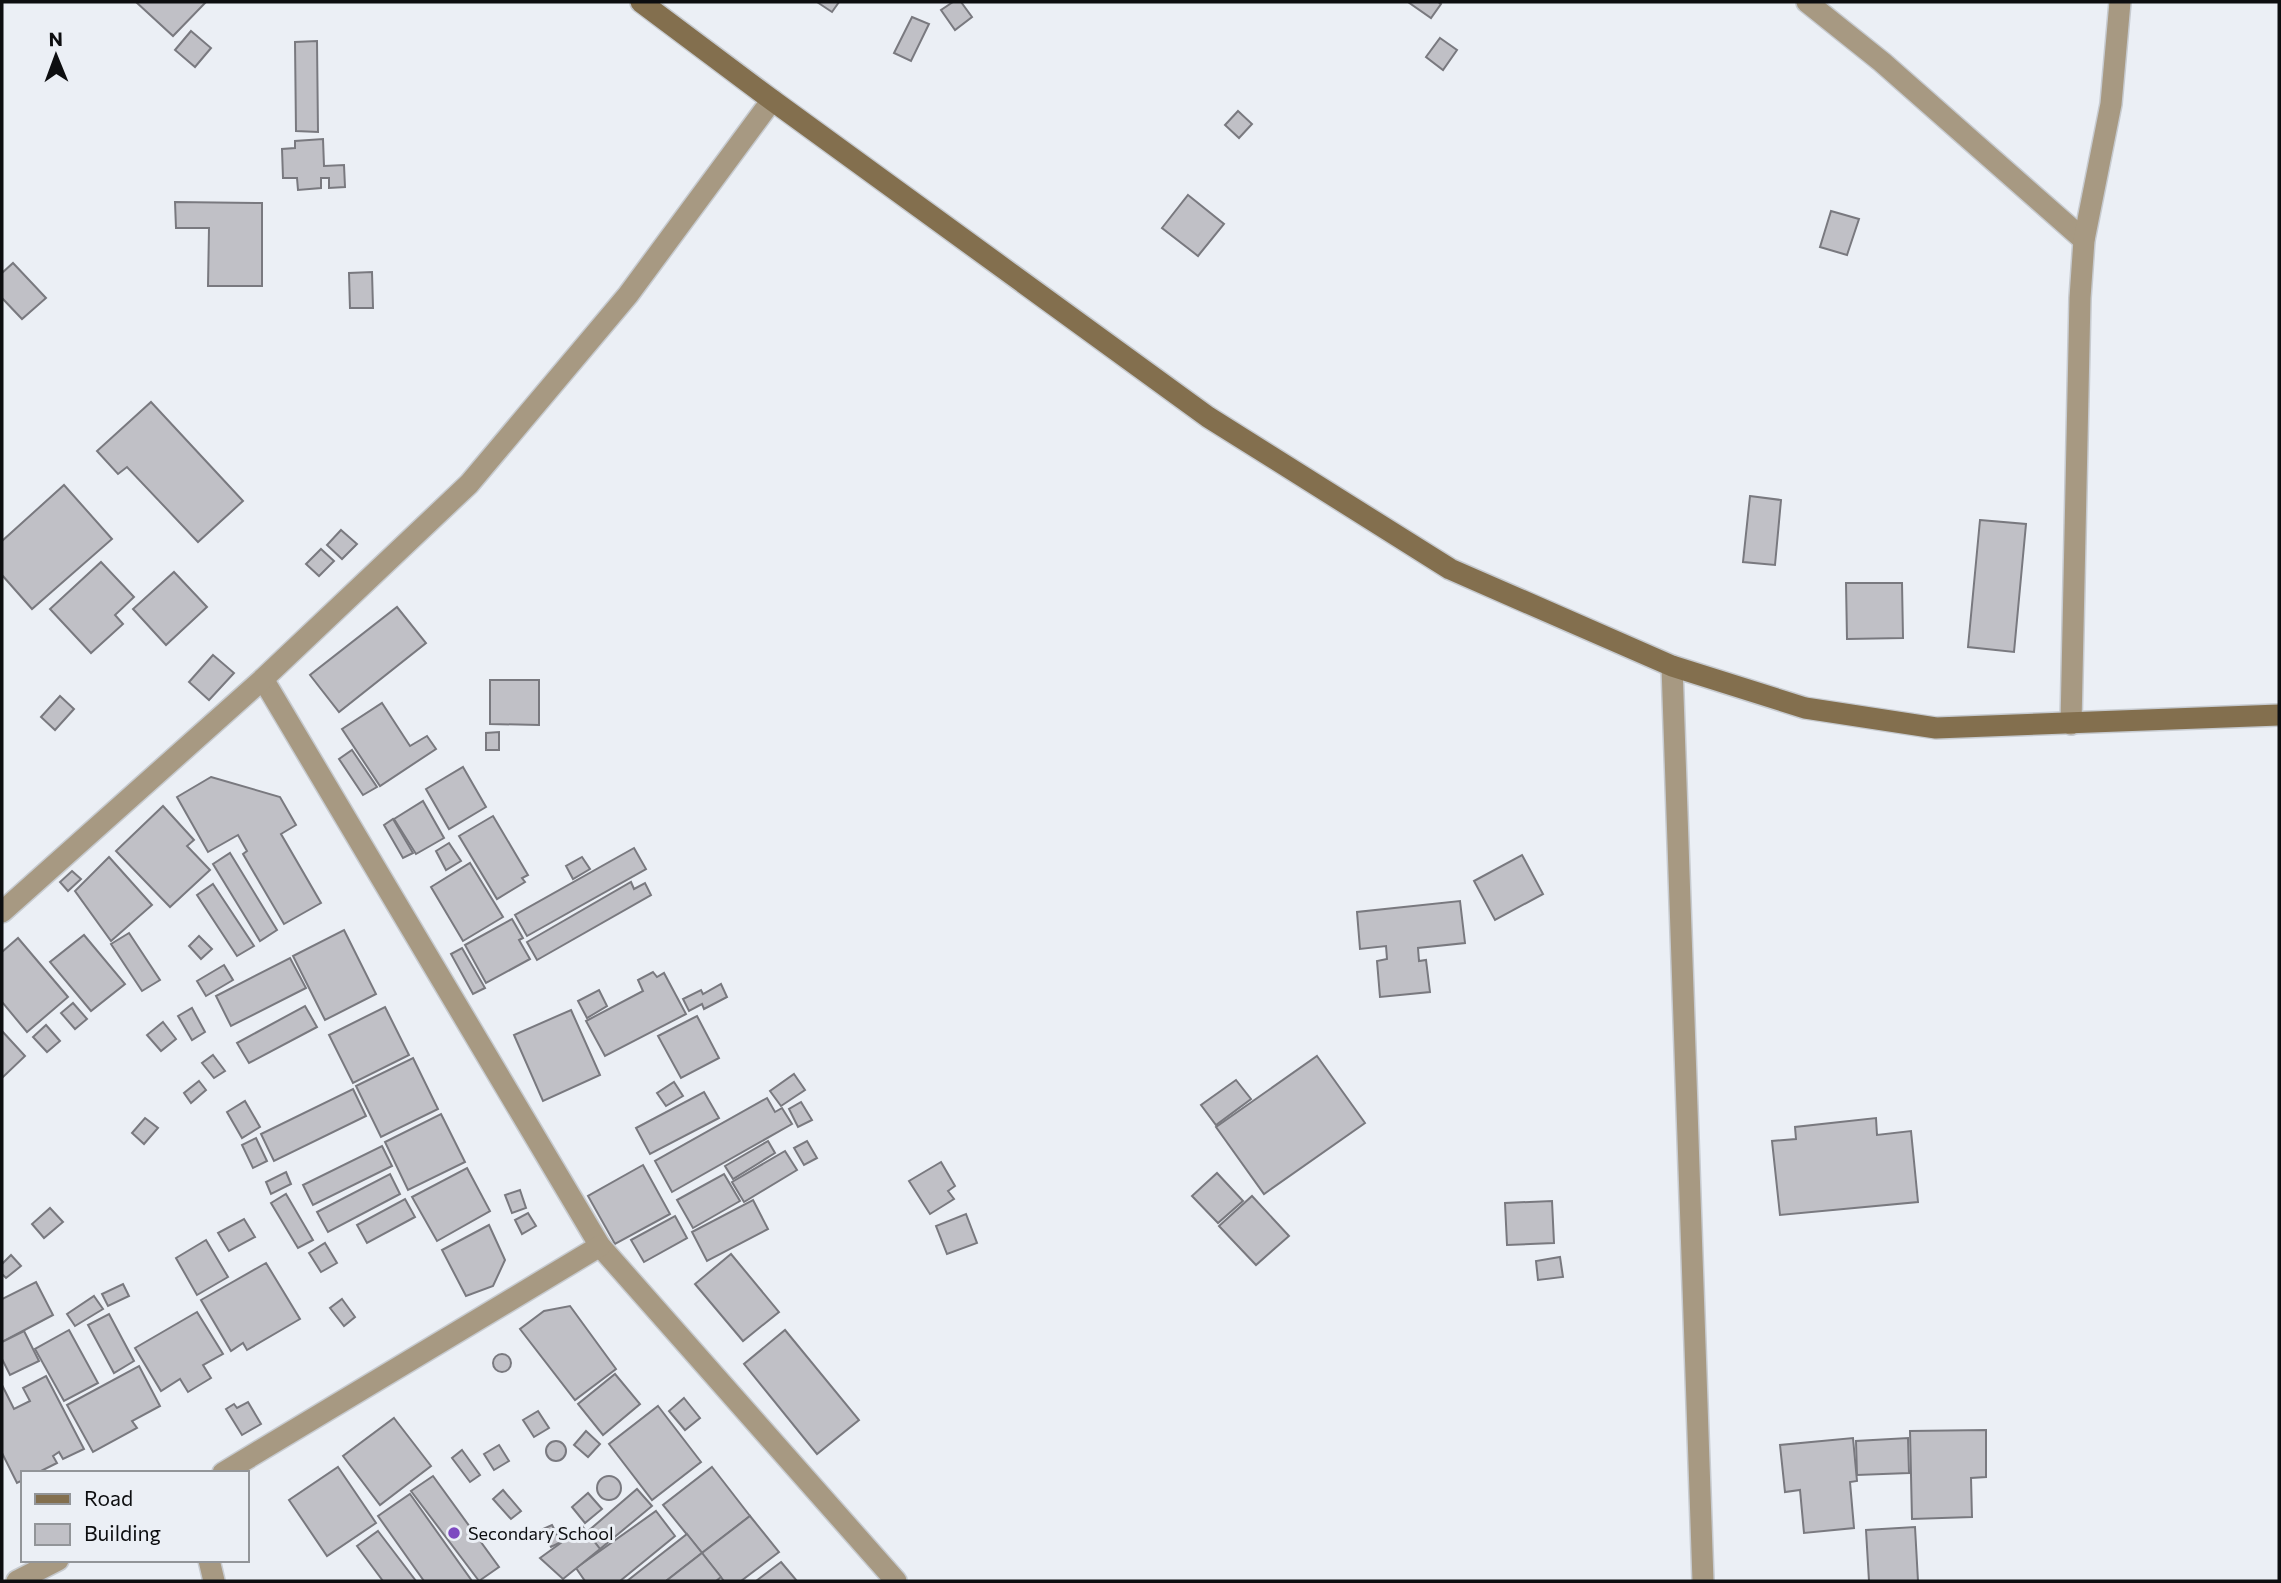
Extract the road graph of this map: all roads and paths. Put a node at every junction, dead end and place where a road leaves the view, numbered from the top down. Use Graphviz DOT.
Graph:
graph roads {
  1 [pos="641,2"];
  2 [pos="1807,2"];
  3 [pos="2120,2"];
  4 [pos="772,100"];
  5 [pos="2084,240"];
  6 [pos="1672,666"];
  7 [pos="263,679"];
  8 [pos="2279,715"];
  9 [pos="2071,724"];
  10 [pos="2,912"];
  11 [pos="600,1246"];
  12 [pos="226,1471"];
  13 [pos="54,1562"];
  14 [pos="209,1562"];
  15 [pos="17,1581"];
  16 [pos="214,1581"];
  17 [pos="896,1581"];
  18 [pos="1703,1581"];
  1 -- 4 [label="main road"];
  2 -- 5 [label="street"];
  3 -- 5 [label="street"];
  4 -- 6 [label="main road"];
  4 -- 7 [label="street"];
  5 -- 9 [label="street"];
  6 -- 9 [label="main road"];
  6 -- 18 [label="street"];
  7 -- 10 [label="street"];
  7 -- 11 [label="street"];
  8 -- 9 [label="main road"];
  11 -- 12 [label="street"];
  11 -- 17 [label="street"];
  13 -- 15 [label="street"];
  14 -- 16 [label="street"];
}
